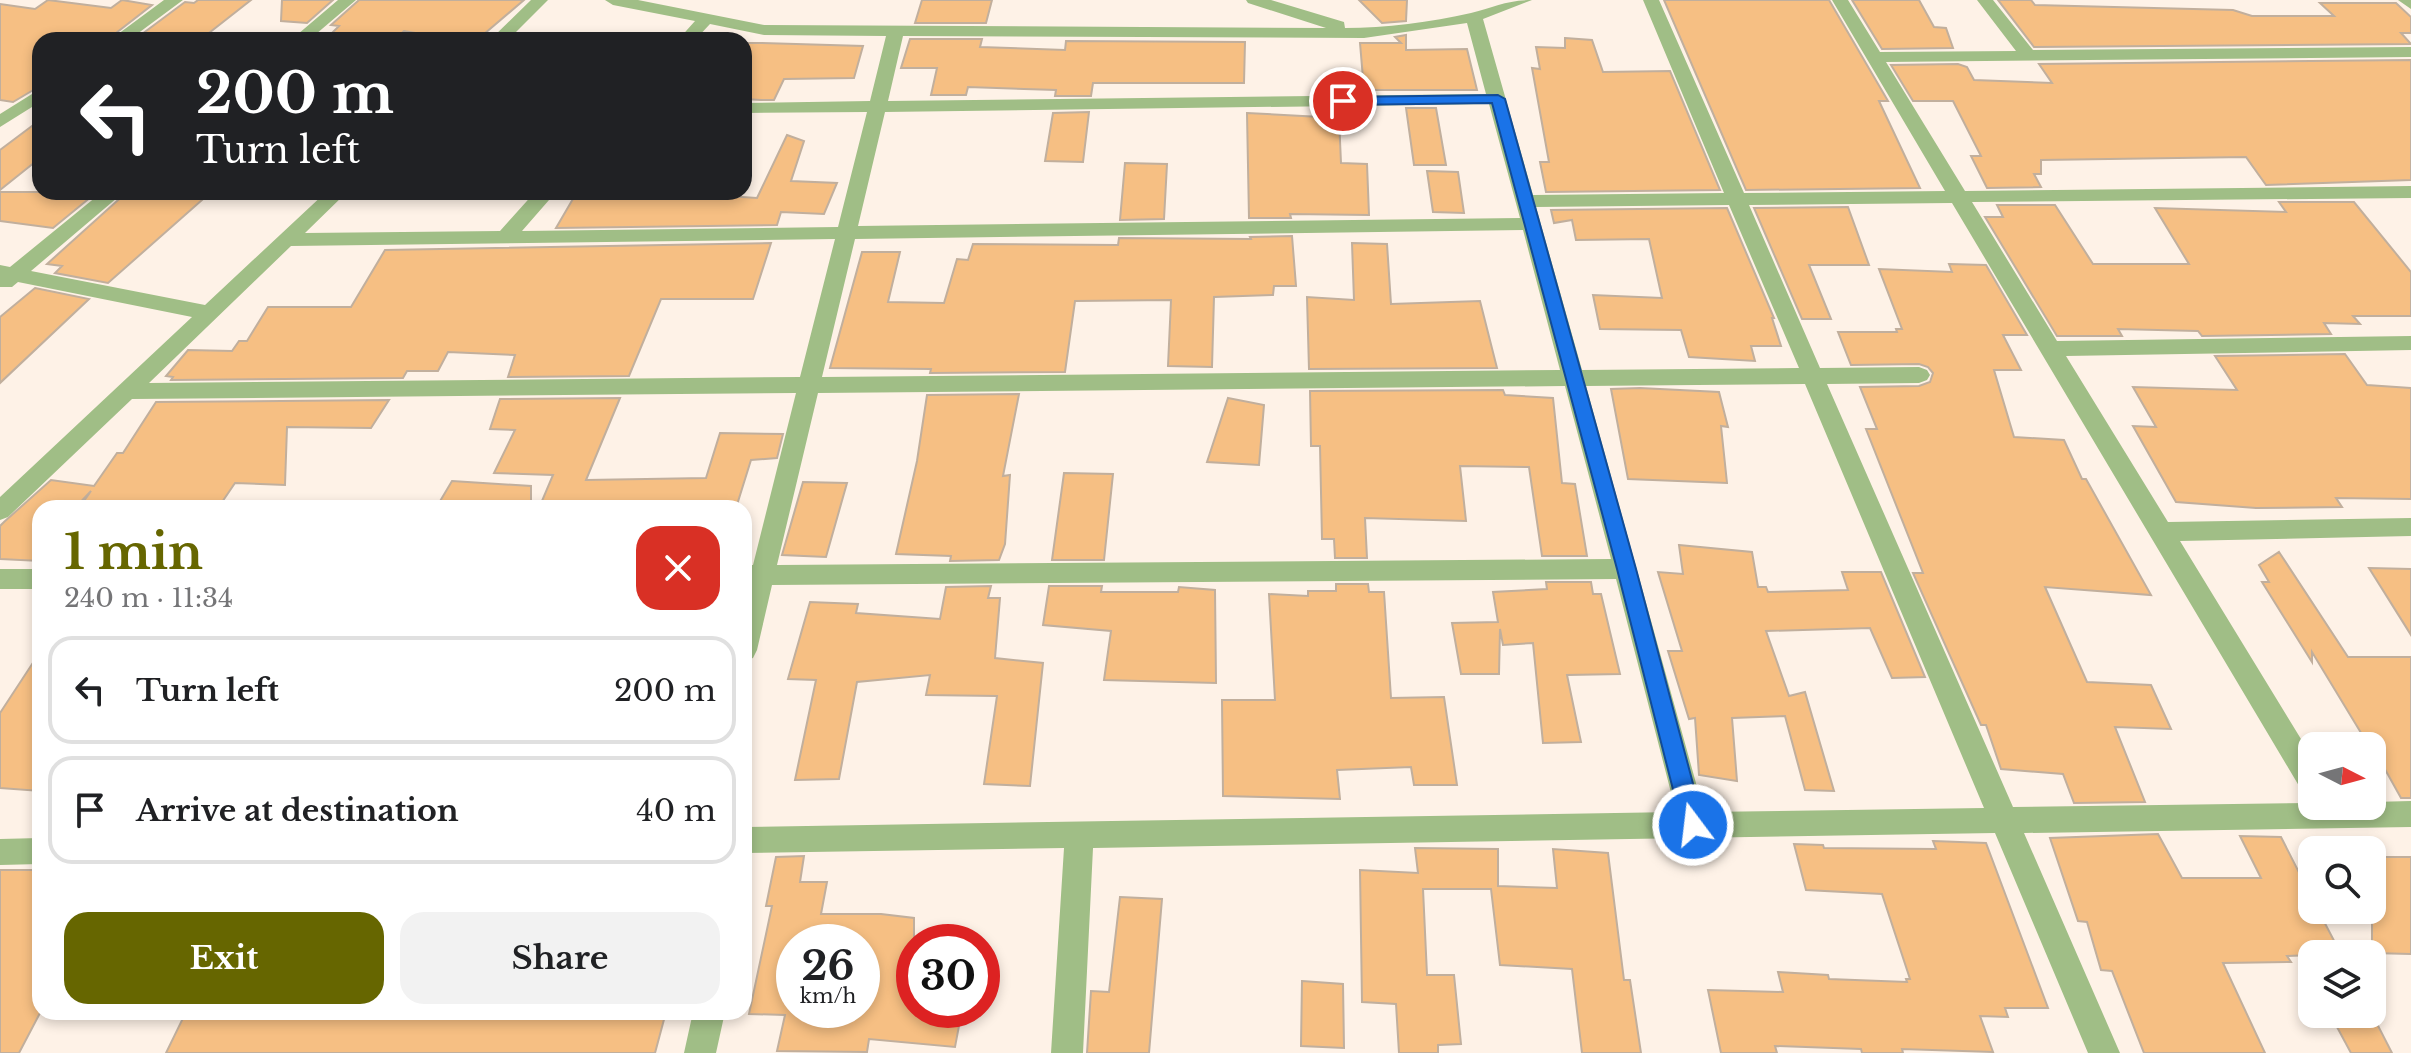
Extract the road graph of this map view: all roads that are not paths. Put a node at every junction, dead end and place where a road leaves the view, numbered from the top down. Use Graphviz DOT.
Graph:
graph roads {
  1 [pos="175,0"];
  2 [pos="348,0"];
  3 [pos="540,0"];
  4 [pos="613,0"];
  5 [pos="1254,0"];
  6 [pos="1524,0"];
  7 [pos="1651,0"];
  8 [pos="1840,0"];
  9 [pos="1985,0"];
  10 [pos="2406,0"];
  11 [pos="1272,3"];
  12 [pos="2411,4"];
  13 [pos="1474,17"];
  14 [pos="706,19"];
  15 [pos="896,31"];
  16 [pos="129,32"];
  17 [pos="309,32"];
  18 [pos="506,32"];
  19 [pos="694,32"];
  20 [pos="1364,33"];
  21 [pos="2411,52"];
  22 [pos="2028,55"];
  23 [pos="1874,57"];
  24 [pos="1498,99"];
  25 [pos="32,100"];
  26 [pos="877,106"];
  27 [pos="752,108"];
  28 [pos="0,122"];
  29 [pos="2411,192"];
  30 [pos="1957,196"];
  31 [pos="1737,199"];
  32 [pos="104,200"];
  33 [pos="328,200"];
  34 [pos="539,200"];
  35 [pos="1526,201"];
  36 [pos="1533,224"];
  37 [pos="847,232"];
  38 [pos="506,236"];
  39 [pos="286,240"];
  40 [pos="4,278"];
  41 [pos="209,313"];
  42 [pos="2411,343"];
  43 [pos="2050,349"];
  44 [pos="1919,375"];
  45 [pos="1813,377"];
  46 [pos="1575,379"];
  47 [pos="809,385"];
  48 [pos="127,391"];
  49 [pos="0,511"];
  50 [pos="2411,527"];
  51 [pos="2161,532"];
  52 [pos="1626,569"];
  53 [pos="753,575"];
  54 [pos="0,579"];
  55 [pos="32,579"];
  56 [pos="2298,759"];
  57 [pos="2298,812"];
  58 [pos="2386,813"];
  59 [pos="2411,814"];
  60 [pos="2004,821"];
  61 [pos="1693,825"];
  62 [pos="1079,835"];
  63 [pos="752,844"];
  64 [pos="32,851"];
  65 [pos="0,852"];
  66 [pos="707,1020"];
  67 [pos="700,1053"];
  68 [pos="1067,1053"];
  69 [pos="2104,1053"];
  1 -- 16 [label="street"];
  2 -- 17 [label="street"];
  3 -- 18 [label="street"];
  4 -- 14 [label="street"];
  5 -- 11 [label="street"];
  6 -- 13 [label="street"];
  7 -- 31 [label="street"];
  8 -- 23 [label="street"];
  9 -- 22 [label="street"];
  10 -- 12 [label="street"];
  11 -- 20 [label="street"];
  13 -- 20 [label="street"];
  13 -- 24 [label="street"];
  14 -- 15 [label="street"];
  14 -- 19 [label="street"];
  15 -- 20 [label="street"];
  15 -- 26 [label="street"];
  21 -- 22 [label="street"];
  22 -- 23 [label="street"];
  23 -- 30 [label="street"];
  24 -- 26 [label="street"];
  24 -- 35 [label="street"];
  25 -- 28 [label="street"];
  26 -- 27 [label="street"];
  26 -- 37 [label="street"];
  29 -- 30 [label="street"];
  30 -- 31 [label="street"];
  30 -- 43 [label="street"];
  31 -- 35 [label="street"];
  31 -- 45 [label="street"];
  32 -- 40 [label="street"];
  33 -- 39 [label="street"];
  34 -- 38 [label="street"];
  35 -- 36 [label="street"];
  36 -- 37 [label="street"];
  36 -- 46 [label="street"];
  37 -- 38 [label="street"];
  37 -- 47 [label="street"];
  38 -- 39 [label="street"];
  39 -- 41 [label="street"];
  40 -- 41 [label="street"];
  41 -- 48 [label="street"];
  42 -- 43 [label="street"];
  43 -- 51 [label="street"];
  44 -- 45 [label="street"];
  45 -- 46 [label="street"];
  45 -- 60 [label="street"];
  46 -- 47 [label="street"];
  46 -- 52 [label="street"];
  47 -- 48 [label="street"];
  47 -- 53 [label="street"];
  48 -- 49 [label="street"];
  50 -- 51 [label="street"];
  51 -- 56 [label="street"];
  52 -- 53 [label="street"];
  52 -- 61 [label="street"];
  54 -- 55 [label="street"];
  57 -- 60 [label="street"];
  58 -- 59 [label="street"];
  60 -- 61 [label="street"];
  60 -- 69 [label="street"];
  61 -- 62 [label="street"];
  62 -- 63 [label="street"];
  62 -- 68 [label="street"];
  64 -- 65 [label="street"];
  66 -- 67 [label="street"];
}
